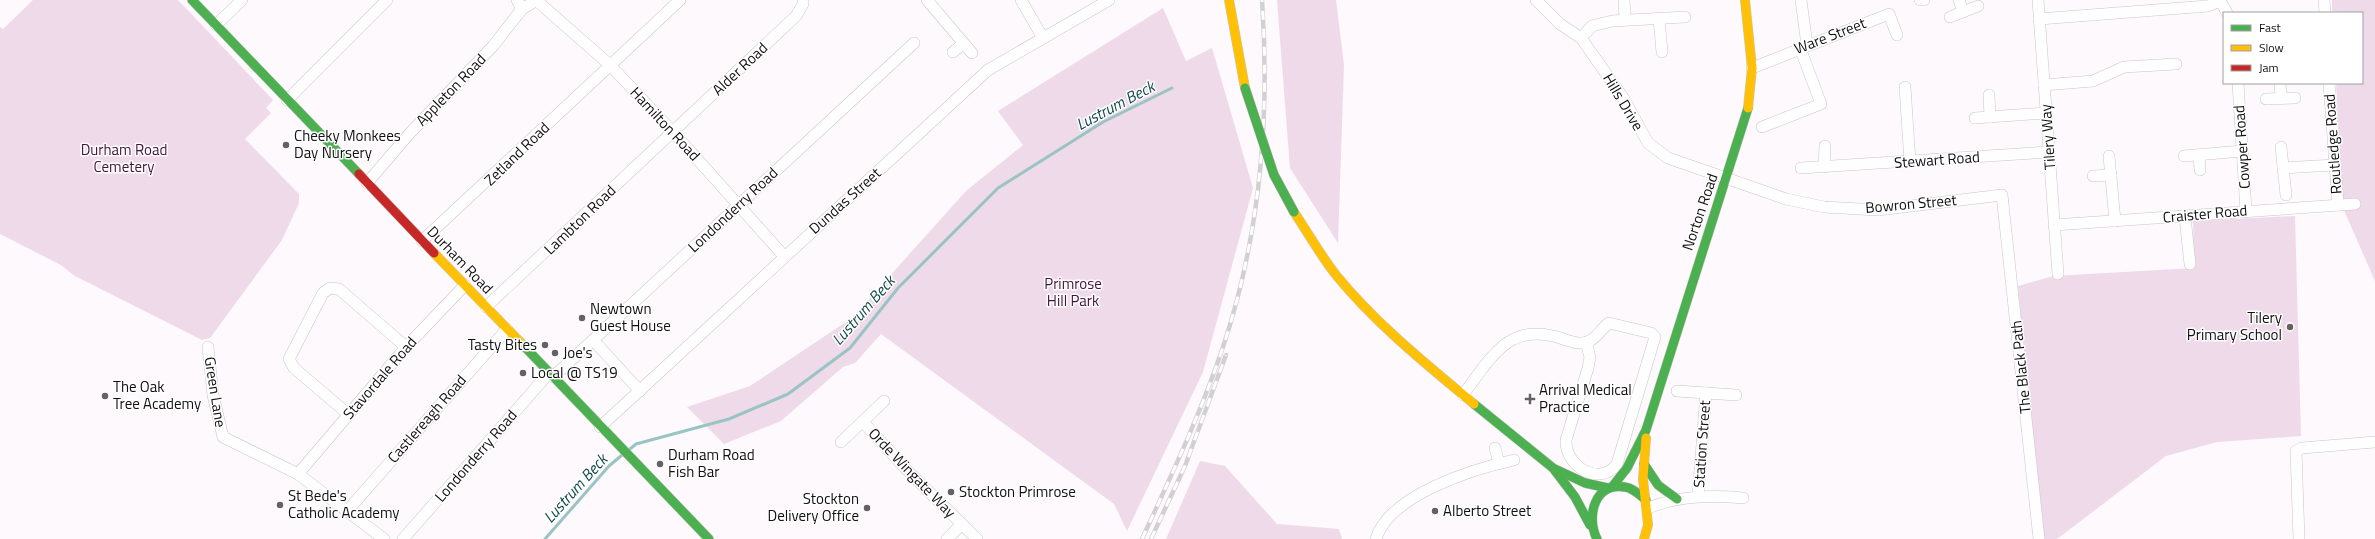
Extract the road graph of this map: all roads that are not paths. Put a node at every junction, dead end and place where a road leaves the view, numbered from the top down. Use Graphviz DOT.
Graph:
graph roads {
  1 [pos="192,0"];
  2 [pos="242,0"];
  3 [pos="387,0"];
  4 [pos="537,0"];
  5 [pos="680,0"];
  6 [pos="927,0"];
  7 [pos="1021,0"];
  8 [pos="1229,0"];
  9 [pos="1536,0"];
  10 [pos="1624,0"];
  11 [pos="1745,0"];
  12 [pos="1801,0"];
  13 [pos="1959,0"];
  14 [pos="2038,0"];
  15 [pos="2324,0"];
  16 [pos="1104,1"];
  17 [pos="2220,1"];
  18 [pos="803,2"];
  19 [pos="520,4"];
  20 [pos="1978,6"];
  21 [pos="1963,12"];
  22 [pos="2226,12"];
  23 [pos="2325,12"];
  24 [pos="1685,17"];
  25 [pos="1950,17"];
  26 [pos="1625,19"];
  27 [pos="1659,19"];
  28 [pos="2039,19"];
  29 [pos="216,25"];
  30 [pos="1897,35"];
  31 [pos="1043,38"];
  32 [pos="1581,38"];
  33 [pos="914,43"];
  34 [pos="963,44"];
  35 [pos="1804,47"];
  36 [pos="953,52"];
  37 [pos="1662,52"];
  38 [pos="972,53"];
  39 [pos="2176,64"];
  40 [pos="610,65"];
  41 [pos="1752,68"];
  42 [pos="2238,84"];
  43 [pos="2280,84"];
  44 [pos="2329,84"];
  45 [pos="2044,85"];
  46 [pos="1905,87"];
  47 [pos="1989,95"];
  48 [pos="2281,98"];
  49 [pos="2295,98"];
  50 [pos="2266,99"];
  51 [pos="288,100"];
  52 [pos="2046,113"];
  53 [pos="1990,117"];
  54 [pos="1975,118"];
  55 [pos="1762,127"];
  56 [pos="673,132"];
  57 [pos="1825,146"];
  58 [pos="2281,147"];
  59 [pos="2242,151"];
  60 [pos="2049,152"];
  61 [pos="2198,155"];
  62 [pos="2109,156"];
  63 [pos="2184,156"];
  64 [pos="1910,162"];
  65 [pos="2335,165"];
  66 [pos="1824,167"];
  67 [pos="1801,168"];
  68 [pos="2283,168"];
  69 [pos="2200,170"];
  70 [pos="2111,175"];
  71 [pos="2093,176"];
  72 [pos="1727,180"];
  73 [pos="367,183"];
  74 [pos="2002,195"];
  75 [pos="2286,195"];
  76 [pos="2355,204"];
  77 [pos="738,206"];
  78 [pos="2338,206"];
  79 [pos="2246,211"];
  80 [pos="2186,216"];
  81 [pos="2115,221"];
  82 [pos="2054,225"];
  83 [pos="422,241"];
  84 [pos="784,256"];
  85 [pos="2190,264"];
  86 [pos="2058,274"];
  87 [pos="464,285"];
  88 [pos="486,307"];
  89 [pos="507,329"];
  90 [pos="593,340"];
  91 [pos="1586,342"];
  92 [pos="208,347"];
  93 [pos="406,347"];
  94 [pos="551,375"];
  95 [pos="640,391"];
  96 [pos="1677,391"];
  97 [pos="1706,393"];
  98 [pos="1736,394"];
  99 [pos="1463,395"];
  100 [pos="884,401"];
  101 [pos="348,414"];
  102 [pos="862,422"];
  103 [pos="600,427"];
  104 [pos="1646,430"];
  105 [pos="841,442"];
  106 [pos="2375,442"];
  107 [pos="1495,448"];
  108 [pos="1514,460"];
  109 [pos="1499,463"];
  110 [pos="1644,464"];
  111 [pos="1553,468"];
  112 [pos="298,474"];
  113 [pos="1610,488"];
  114 [pos="1698,496"];
  115 [pos="1742,498"];
  116 [pos="1677,499"];
  117 [pos="1648,508"];
  118 [pos="348,510"];
  119 [pos="962,524"];
  120 [pos="1591,532"];
  121 [pos="1655,537"];
  122 [pos="384,539"];
  123 [pos="403,539"];
  124 [pos="709,539"];
  125 [pos="947,539"];
  126 [pos="977,539"];
  127 [pos="1376,539"];
  128 [pos="1597,539"];
  129 [pos="1644,539"];
  130 [pos="2039,539"];
  131 [pos="2300,539"];
  1 -- 29 [label="main road, Durham Road"];
  2 -- 29 [label="street"];
  3 -- 51 [label="street"];
  4 -- 19 [label="street, Appleton Road"];
  4 -- 40 [label="street, Hamilton Road"];
  5 -- 40 [label="street, Zetland Road"];
  6 -- 34 [label="street"];
  7 -- 31 [label="street"];
  8 -- 99 [label="main road, bridge"];
  9 -- 32 [label="street, Hills Drive"];
  10 -- 26 [label="street"];
  11 -- 41 [label="main road, Norton Road"];
  12 -- 35 [label="street"];
  13 -- 21 [label="street"];
  14 -- 28 [label="street, Tilery Way"];
  15 -- 23 [label="street"];
  16 -- 31 [label="street, Dundas Street"];
  17 -- 22 [label="street"];
  17 -- 28 [label="street"];
  18 -- 56 [label="street, Alder Road"];
  19 -- 73 [label="street, Appleton Road"];
  20 -- 21 [label="street"];
  21 -- 25 [label="street"];
  24 -- 27 [label="street"];
  26 -- 27 [label="street"];
  26 -- 32 [label="street"];
  27 -- 37 [label="street"];
  28 -- 45 [label="street, Tilery Way"];
  29 -- 51 [label="main road, Durham Road"];
  30 -- 35 [label="street, Ware Street"];
  31 -- 84 [label="street, Dundas Street"];
  32 -- 72 [label="street, Hills Drive"];
  33 -- 77 [label="street, Londonderry Road"];
  34 -- 36 [label="street"];
  34 -- 38 [label="street"];
  35 -- 41 [label="street, Ware Street"];
  35 -- 55 [label="street"];
  39 -- 45 [label="street"];
  40 -- 56 [label="street, Hamilton Road"];
  40 -- 83 [label="street, Zetland Road"];
  41 -- 72 [label="main road, Norton Road"];
  42 -- 59 [label="street, Cowper Road"];
  43 -- 48 [label="street"];
  44 -- 65 [label="street, Routledge Road"];
  45 -- 52 [label="street, Tilery Way"];
  46 -- 64 [label="street"];
  47 -- 53 [label="street"];
  48 -- 49 [label="street"];
  48 -- 50 [label="street"];
  51 -- 73 [label="main road, Durham Road"];
  52 -- 53 [label="street"];
  52 -- 60 [label="street, Tilery Way"];
  53 -- 54 [label="street"];
  56 -- 77 [label="street, Hamilton Road"];
  56 -- 88 [label="street, Lambton Road"];
  57 -- 66 [label="street"];
  58 -- 68 [label="street"];
  59 -- 61 [label="street"];
  59 -- 79 [label="street, Cowper Road"];
  60 -- 64 [label="street, Stewart Road"];
  60 -- 82 [label="street, Tilery Way"];
  61 -- 63 [label="street"];
  61 -- 69 [label="street"];
  62 -- 70 [label="street"];
  64 -- 66 [label="street, Stewart Road"];
  65 -- 68 [label="street"];
  65 -- 78 [label="street, Routledge Road"];
  66 -- 67 [label="street, Stewart Road"];
  68 -- 75 [label="street"];
  70 -- 71 [label="street"];
  70 -- 81 [label="street"];
  72 -- 74 [label="street, Bowron Street"];
  72 -- 104 [label="main road, Norton Road"];
  73 -- 83 [label="main road, Durham Road"];
  74 -- 130 [label="street, The Black Path"];
  76 -- 78 [label="street, Craister Road"];
  77 -- 84 [label="street, Hamilton Road"];
  77 -- 90 [label="street, Londonderry Road"];
  78 -- 79 [label="street, Craister Road"];
  79 -- 80 [label="street, Craister Road"];
  80 -- 81 [label="street, Craister Road"];
  80 -- 85 [label="street"];
  81 -- 82 [label="street, Craister Road"];
  82 -- 86 [label="street, Tilery Way"];
  83 -- 87 [label="main road, Durham Road"];
  84 -- 95 [label="street, Dundas Street"];
  87 -- 88 [label="main road, Durham Road"];
  87 -- 93 [label="street, Stavordale Road"];
  88 -- 89 [label="main road, Durham Road"];
  89 -- 94 [label="main road, Durham Road"];
  89 -- 118 [label="street, Castlereagh Road"];
  90 -- 94 [label="street, Londonderry Road"];
  90 -- 95 [label="street"];
  91 -- 91 [label="street"];
  91 -- 99 [label="street"];
  92 -- 112 [label="street, Green Lane"];
  93 -- 101 [label="street, Stavordale Road"];
  93 -- 101 [label="street"];
  94 -- 103 [label="main road, Durham Road"];
  94 -- 123 [label="street, Londonderry Road"];
  95 -- 103 [label="street, Dundas Street"];
  96 -- 97 [label="street, Station Street"];
  97 -- 98 [label="street, Station Street"];
  97 -- 114 [label="street, Station Street"];
  99 -- 111 [label="main road"];
  100 -- 102 [label="street, Orde Wingate Way"];
  101 -- 112 [label="street, Stavordale Road"];
  102 -- 105 [label="street, Orde Wingate Way"];
  102 -- 119 [label="street, Orde Wingate Way"];
  103 -- 124 [label="main road, Durham Road"];
  104 -- 110 [label="main road, Norton Road"];
  104 -- 113 [label="main road, Norton Road"];
  106 -- 131 [label="street"];
  107 -- 109 [label="street"];
  108 -- 109 [label="street"];
  109 -- 127 [label="street"];
  110 -- 116 [label="main road"];
  110 -- 117 [label="main road, Norton Road"];
  111 -- 113 [label="main road"];
  111 -- 120 [label="main road"];
  112 -- 118 [label="street, Green Lane"];
  113 -- 117 [label="main road"];
  113 -- 120 [label="main road, Norton Road"];
  114 -- 115 [label="street, Station Street"];
  114 -- 116 [label="street, Station Street"];
  116 -- 117 [label="street, Station Street"];
  117 -- 121 [label="main road"];
  117 -- 129 [label="main road, Norton Road"];
  118 -- 122 [label="street, Green Lane"];
  119 -- 125 [label="street, Orde Wingate Way"];
  119 -- 126 [label="street, Orde Wingate Way"];
  120 -- 128 [label="main road"];
}
